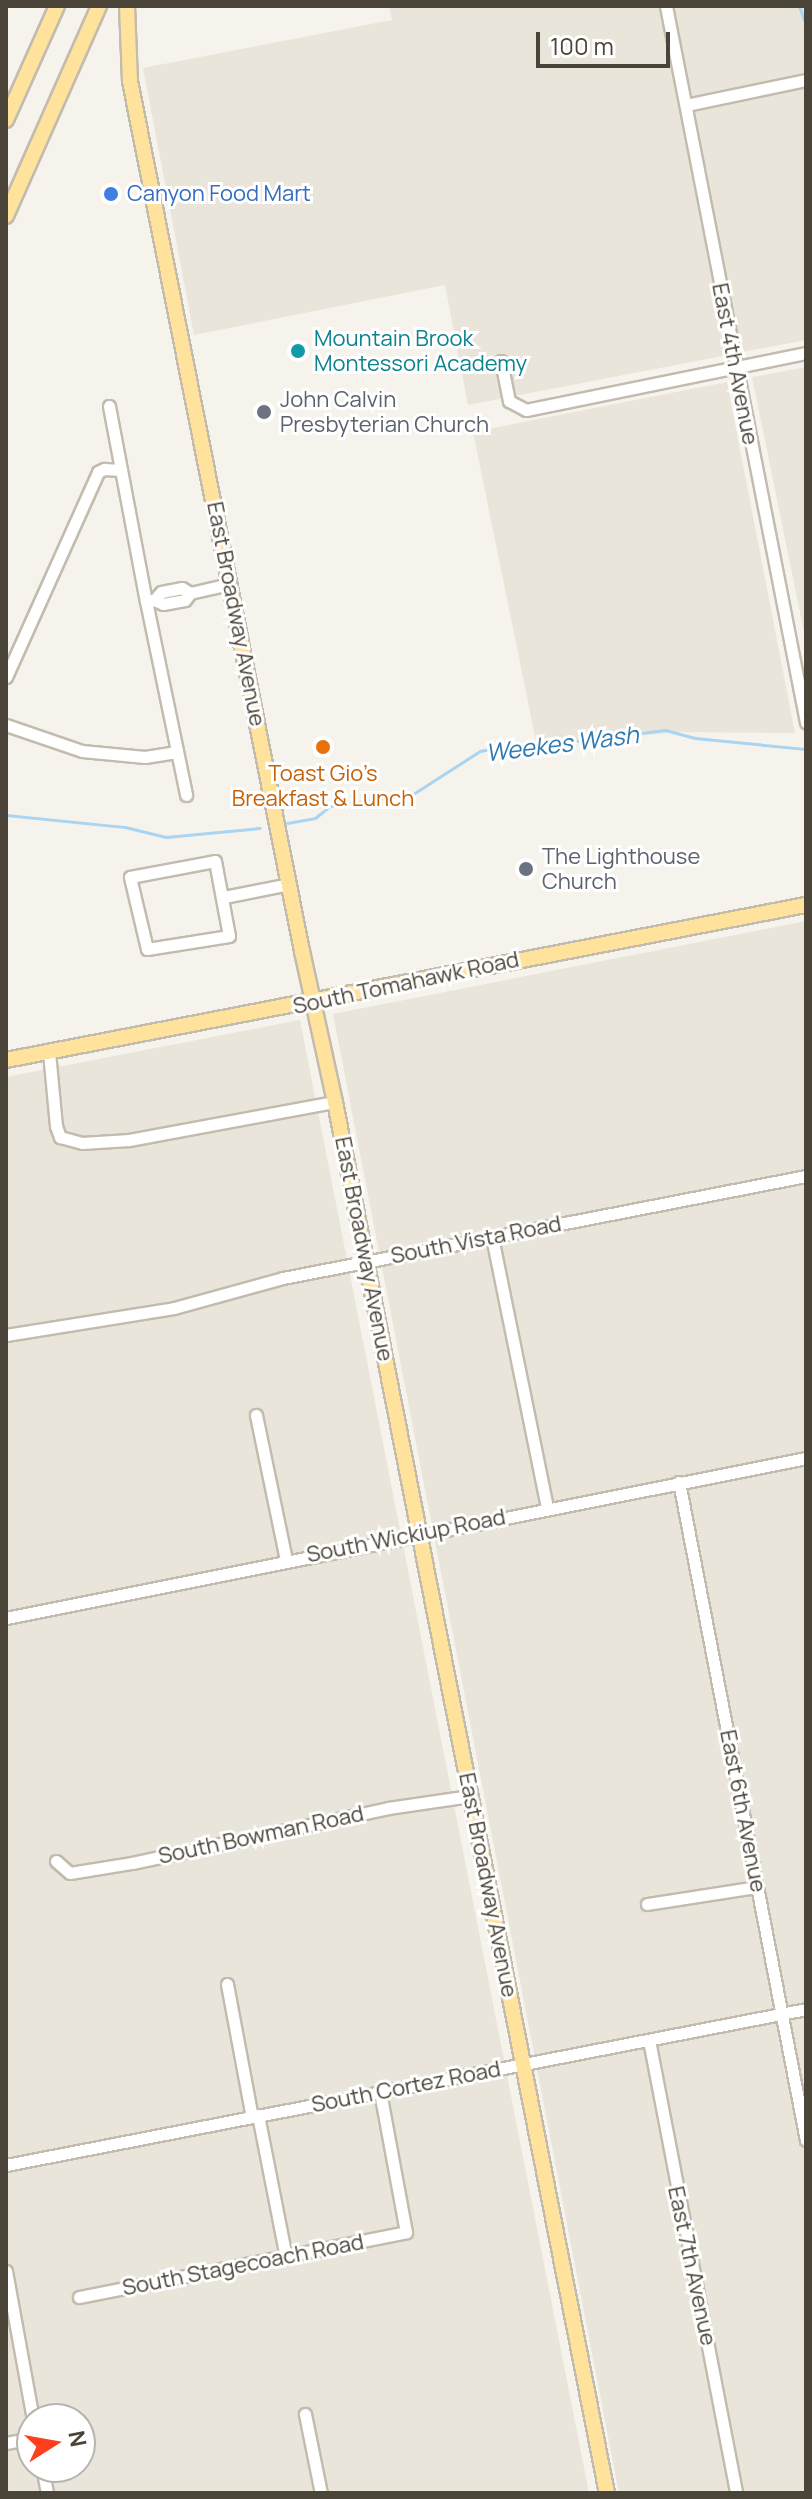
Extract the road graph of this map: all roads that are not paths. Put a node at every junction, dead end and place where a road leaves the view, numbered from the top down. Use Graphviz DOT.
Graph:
graph roads {
  1 [pos="57,6"];
  2 [pos="99,6"];
  3 [pos="127,6"];
  4 [pos="666,6"];
  5 [pos="806,80"];
  6 [pos="686,105"];
  7 [pos="6,120"];
  8 [pos="6,216"];
  9 [pos="806,353"];
  10 [pos="501,361"];
  11 [pos="735,367"];
  12 [pos="109,406"];
  13 [pos="121,470"];
  14 [pos="230,584"];
  15 [pos="150,600"];
  16 [pos="6,677"];
  17 [pos="806,722"];
  18 [pos="6,725"];
  19 [pos="177,752"];
  20 [pos="186,795"];
  21 [pos="289,884"];
  22 [pos="224,897"];
  23 [pos="806,905"];
  24 [pos="313,1003"];
  25 [pos="49,1052"];
  26 [pos="6,1060"];
  27 [pos="335,1102"];
  28 [pos="806,1176"];
  29 [pos="492,1237"];
  30 [pos="366,1261"];
  31 [pos="6,1335"];
  32 [pos="256,1415"];
  33 [pos="806,1458"];
  34 [pos="679,1482"];
  35 [pos="547,1508"];
  36 [pos="420,1532"];
  37 [pos="286,1560"];
  38 [pos="6,1618"];
  39 [pos="470,1796"];
  40 [pos="56,1861"];
  41 [pos="757,1887"];
  42 [pos="647,1904"];
  43 [pos="227,1984"];
  44 [pos="806,2009"];
  45 [pos="782,2014"];
  46 [pos="649,2040"];
  47 [pos="524,2063"];
  48 [pos="380,2092"];
  49 [pos="255,2116"];
  50 [pos="806,2140"];
  51 [pos="6,2165"];
  52 [pos="286,2258"];
  53 [pos="6,2271"];
  54 [pos="79,2297"];
  55 [pos="30,2403"];
  56 [pos="305,2414"];
  57 [pos="321,2493"];
  58 [pos="607,2493"];
  59 [pos="736,2493"];
  1 -- 7 [label="main road"];
  2 -- 8 [label="main road"];
  3 -- 14 [label="main road, East Broadway Avenue"];
  4 -- 6 [label="street, East 4th Avenue"];
  5 -- 6 [label="street"];
  6 -- 11 [label="street, East 4th Avenue"];
  9 -- 11 [label="street"];
  10 -- 11 [label="street"];
  11 -- 17 [label="street, East 4th Avenue"];
  12 -- 13 [label="street"];
  13 -- 15 [label="street"];
  13 -- 16 [label="street"];
  14 -- 15 [label="street"];
  14 -- 21 [label="main road, East Broadway Avenue"];
  15 -- 19 [label="street"];
  18 -- 19 [label="street"];
  19 -- 20 [label="street"];
  21 -- 22 [label="street"];
  21 -- 24 [label="main road, East Broadway Avenue"];
  22 -- 22 [label="street"];
  23 -- 24 [label="main road, South Tomahawk Road"];
  24 -- 25 [label="main road, South Tomahawk Road"];
  24 -- 27 [label="main road, East Broadway Avenue"];
  25 -- 26 [label="main road, South Tomahawk Road"];
  25 -- 27 [label="street"];
  27 -- 30 [label="main road, East Broadway Avenue"];
  28 -- 29 [label="street, South Vista Road"];
  29 -- 30 [label="street, South Vista Road"];
  29 -- 35 [label="street"];
  30 -- 31 [label="street, South Vista Road"];
  30 -- 36 [label="main road, East Broadway Avenue"];
  32 -- 37 [label="street"];
  33 -- 34 [label="street, South Wickiup Road"];
  34 -- 35 [label="street, South Wickiup Road"];
  34 -- 41 [label="street, East 6th Avenue"];
  35 -- 36 [label="street, South Wickiup Road"];
  36 -- 37 [label="street, South Wickiup Road"];
  36 -- 39 [label="main road, East Broadway Avenue"];
  37 -- 38 [label="street, South Wickiup Road"];
  39 -- 40 [label="street, South Bowman Road"];
  39 -- 47 [label="main road, East Broadway Avenue"];
  41 -- 42 [label="street"];
  41 -- 45 [label="street, East 6th Avenue"];
  43 -- 49 [label="street"];
  44 -- 45 [label="street, South Cortez Road"];
  45 -- 46 [label="street, South Cortez Road"];
  45 -- 50 [label="street, East 6th Avenue"];
  46 -- 47 [label="street, South Cortez Road"];
  46 -- 59 [label="street, East 7th Avenue"];
  47 -- 48 [label="street, South Cortez Road"];
  47 -- 58 [label="main road, East Broadway Avenue"];
  48 -- 49 [label="street, South Cortez Road"];
  48 -- 52 [label="street, South Stagecoach Road"];
  49 -- 51 [label="street, South Cortez Road"];
  49 -- 52 [label="street"];
  52 -- 54 [label="street, South Stagecoach Road"];
  53 -- 55 [label="street"];
  56 -- 57 [label="street"];
}
